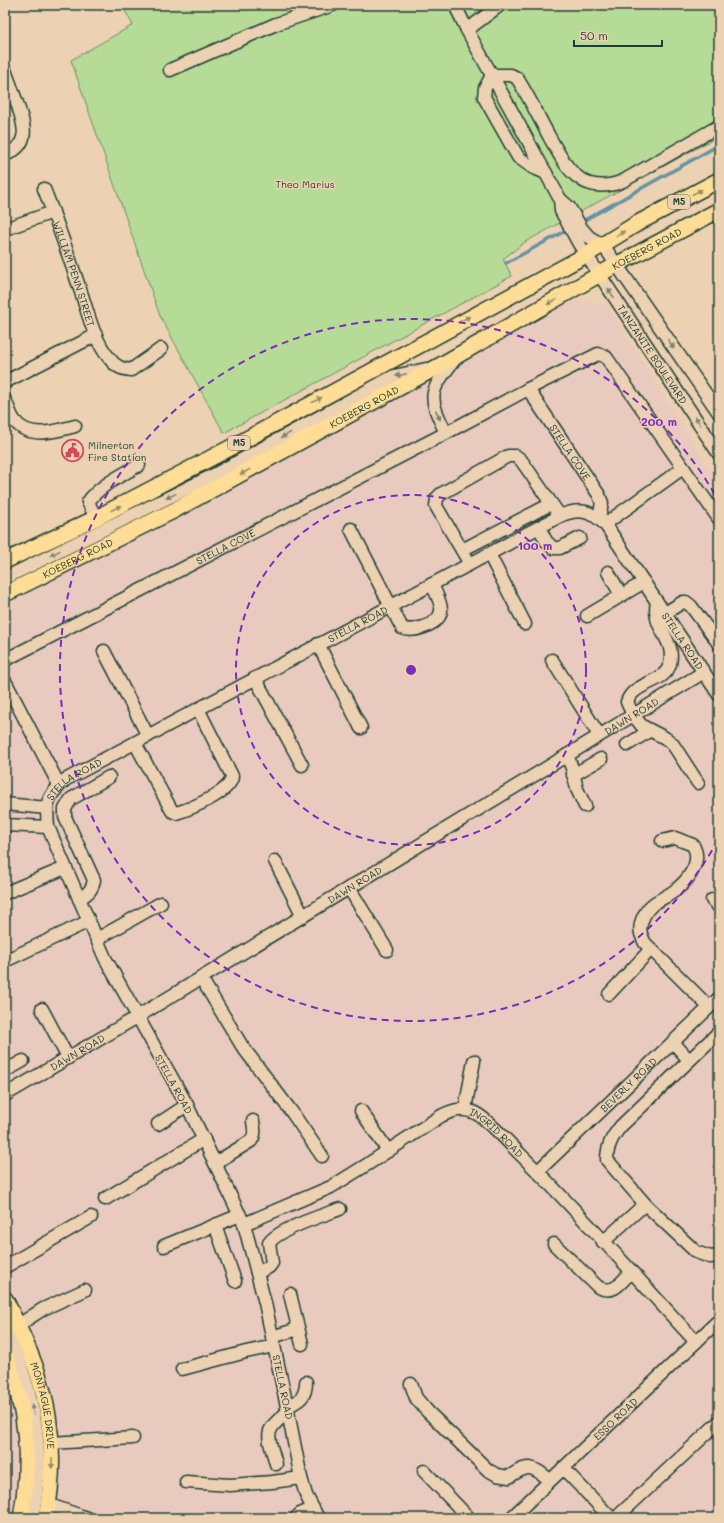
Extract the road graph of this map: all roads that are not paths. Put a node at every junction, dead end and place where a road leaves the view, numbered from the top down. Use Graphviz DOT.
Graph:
graph roads {
  1 [pos="332,5"];
  2 [pos="455,5"];
  3 [pos="500,5"];
  4 [pos="467,30"];
  5 [pos="5,70"];
  6 [pos="170,70"];
  7 [pos="492,75"];
  8 [pos="719,126"];
  9 [pos="5,155"];
  10 [pos="546,173"];
  11 [pos="719,180"];
  12 [pos="44,189"];
  13 [pos="719,210"];
  14 [pos="53,212"];
  15 [pos="5,229"];
  16 [pos="578,232"];
  17 [pos="603,245"];
  18 [pos="586,254"];
  19 [pos="616,265"];
  20 [pos="599,275"];
  21 [pos="96,335"];
  22 [pos="161,349"];
  23 [pos="457,356"];
  24 [pos="439,366"];
  25 [pos="5,382"];
  26 [pos="528,389"];
  27 [pos="5,400"];
  28 [pos="719,413"];
  29 [pos="75,426"];
  30 [pos="446,433"];
  31 [pos="719,454"];
  32 [pos="139,465"];
  33 [pos="683,468"];
  34 [pos="551,504"];
  35 [pos="560,516"];
  36 [pos="96,518"];
  37 [pos="719,519"];
  38 [pos="602,521"];
  39 [pos="539,527"];
  40 [pos="351,529"];
  41 [pos="580,538"];
  42 [pos="462,550"];
  43 [pos="489,554"];
  44 [pos="5,561"];
  45 [pos="470,564"];
  46 [pos="608,572"];
  47 [pos="5,578"];
  48 [pos="644,582"];
  49 [pos="432,584"];
  50 [pos="5,594"];
  51 [pos="621,595"];
  52 [pos="657,602"];
  53 [pos="391,606"];
  54 [pos="664,613"];
  55 [pos="587,616"];
  56 [pos="526,624"];
  57 [pos="318,644"];
  58 [pos="719,644"];
  59 [pos="104,652"];
  60 [pos="5,660"];
  61 [pos="552,660"];
  62 [pos="704,672"];
  63 [pos="255,678"];
  64 [pos="715,679"];
  65 [pos="5,681"];
  66 [pos="719,693"];
  67 [pos="198,709"];
  68 [pos="633,715"];
  69 [pos="361,728"];
  70 [pos="649,730"];
  71 [pos="599,735"];
  72 [pos="148,736"];
  73 [pos="135,743"];
  74 [pos="627,745"];
  75 [pos="567,755"];
  76 [pos="601,759"];
  77 [pos="302,765"];
  78 [pos="573,775"];
  79 [pos="109,777"];
  80 [pos="698,783"];
  81 [pos="59,785"];
  82 [pos="5,804"];
  83 [pos="585,806"];
  84 [pos="47,808"];
  85 [pos="5,826"];
  86 [pos="70,827"];
  87 [pos="50,832"];
  88 [pos="662,841"];
  89 [pos="276,861"];
  90 [pos="65,868"];
  91 [pos="348,888"];
  92 [pos="5,893"];
  93 [pos="79,899"];
  94 [pos="161,903"];
  95 [pos="303,916"];
  96 [pos="89,921"];
  97 [pos="97,939"];
  98 [pos="648,946"];
  99 [pos="387,950"];
  100 [pos="7,960"];
  101 [pos="201,978"];
  102 [pos="609,994"];
  103 [pos="719,998"];
  104 [pos="709,1007"];
  105 [pos="42,1009"];
  106 [pos="137,1017"];
  107 [pos="719,1032"];
  108 [pos="674,1042"];
  109 [pos="68,1058"];
  110 [pos="688,1060"];
  111 [pos="474,1061"];
  112 [pos="23,1062"];
  113 [pos="5,1071"];
  114 [pos="5,1095"];
  115 [pos="186,1105"];
  116 [pos="465,1109"];
  117 [pos="360,1111"];
  118 [pos="253,1121"];
  119 [pos="158,1124"];
  120 [pos="204,1139"];
  121 [pos="388,1151"];
  122 [pos="322,1156"];
  123 [pos="215,1163"];
  124 [pos="538,1171"];
  125 [pos="105,1199"];
  126 [pos="645,1204"];
  127 [pos="340,1208"];
  128 [pos="91,1217"];
  129 [pos="242,1220"];
  130 [pos="215,1225"];
  131 [pos="603,1242"];
  132 [pos="554,1244"];
  133 [pos="164,1246"];
  134 [pos="719,1256"];
  135 [pos="5,1267"];
  136 [pos="257,1272"];
  137 [pos="631,1272"];
  138 [pos="235,1281"];
  139 [pos="85,1290"];
  140 [pos="290,1294"];
  141 [pos="5,1299"];
  142 [pos="719,1320"];
  143 [pos="298,1329"];
  144 [pos="9,1331"];
  145 [pos="273,1342"];
  146 [pos="696,1342"];
  147 [pos="302,1344"];
  148 [pos="5,1355"];
  149 [pos="182,1369"];
  150 [pos="8,1372"];
  151 [pos="306,1382"];
  152 [pos="411,1384"];
  153 [pos="288,1409"];
  154 [pos="719,1422"];
  155 [pos="134,1438"];
  156 [pos="51,1443"];
  157 [pos="276,1464"];
  158 [pos="563,1468"];
  159 [pos="424,1471"];
  160 [pos="301,1478"];
  161 [pos="550,1480"];
  162 [pos="186,1482"];
  163 [pos="46,1511"];
  164 [pos="315,1513"];
  165 [pos="21,1518"];
  166 [pos="32,1518"];
  167 [pos="87,1518"];
  168 [pos="296,1518"];
  169 [pos="468,1518"];
  170 [pos="511,1518"];
  171 [pos="611,1518"];
  172 [pos="616,1518"];
  1 -- 6 [label="street"];
  2 -- 4 [label="street, TANZANITE BOULEVARD"];
  3 -- 4 [label="street"];
  4 -- 7 [label="street, TANZANITE BOULEVARD"];
  5 -- 9 [label="street"];
  7 -- 8 [label="street"];
  7 -- 10 [label="street, TANZANITE BOULEVARD"];
  7 -- 10 [label="street"];
  10 -- 16 [label="street, TANZANITE BOULEVARD"];
  17 -- 11 [label="main road, M5, one-way"];
  12 -- 14 [label="street, WILLIAM PENN STREET"];
  13 -- 19 [label="main road, KOEBERG ROAD / M5"];
  14 -- 15 [label="street, WILLIAM PENN STREET"];
  14 -- 21 [label="street, WILLIAM PENN STREET"];
  16 -- 17 [label="street"];
  16 -- 18 [label="street, TANZANITE BOULEVARD"];
  17 -- 18 [label="main road, M5"];
  17 -- 19 [label="street, TANZANITE BOULEVARD"];
  18 -- 20 [label="street, TANZANITE BOULEVARD"];
  36 -- 18 [label="main road, M5, one-way"];
  19 -- 20 [label="main road, KOEBERG ROAD / M5"];
  19 -- 28 [label="street, TANZANITE BOULEVARD, one-way"];
  20 -- 23 [label="main road, KOEBERG ROAD / M5, one-way"];
  31 -- 20 [label="street, TANZANITE BOULEVARD, one-way"];
  21 -- 22 [label="street, WILLIAM PENN STREET"];
  21 -- 25 [label="street, WILLIAM PENN STREET"];
  23 -- 24 [label="main road, KOEBERG ROAD / M5"];
  23 -- 30 [label="street, one-way"];
  24 -- 47 [label="street, one-way"];
  24 -- 50 [label="main road, KOEBERG ROAD / M5, one-way"];
  26 -- 30 [label="street, STELLA COVE"];
  26 -- 33 [label="street, STELLA COVE"];
  26 -- 38 [label="street, STELLA COVE"];
  27 -- 29 [label="street"];
  30 -- 60 [label="street, STELLA COVE"];
  32 -- 36 [label="street"];
  33 -- 37 [label="street"];
  33 -- 38 [label="street"];
  34 -- 35 [label="street"];
  34 -- 42 [label="street"];
  34 -- 42 [label="street"];
  35 -- 38 [label="street, STELLA ROAD"];
  35 -- 39 [label="street, STELLA ROAD"];
  36 -- 44 [label="main road, M5"];
  38 -- 48 [label="street, STELLA ROAD"];
  39 -- 41 [label="street"];
  39 -- 43 [label="street, STELLA ROAD"];
  40 -- 53 [label="street"];
  42 -- 45 [label="street"];
  43 -- 45 [label="street, STELLA ROAD"];
  43 -- 56 [label="street"];
  45 -- 49 [label="street, STELLA ROAD"];
  46 -- 51 [label="street"];
  48 -- 51 [label="street"];
  48 -- 52 [label="street, STELLA ROAD"];
  49 -- 53 [label="street, STELLA ROAD"];
  49 -- 53 [label="street"];
  51 -- 55 [label="street"];
  52 -- 54 [label="street, STELLA ROAD"];
  52 -- 68 [label="street"];
  53 -- 57 [label="street, STELLA ROAD"];
  54 -- 58 [label="street"];
  54 -- 62 [label="street, STELLA ROAD"];
  57 -- 63 [label="street, STELLA ROAD"];
  57 -- 69 [label="street"];
  59 -- 72 [label="street"];
  61 -- 71 [label="street"];
  62 -- 64 [label="street, STELLA ROAD"];
  62 -- 68 [label="street, DAWN ROAD"];
  63 -- 67 [label="street, STELLA ROAD"];
  63 -- 77 [label="street"];
  64 -- 66 [label="street, STELLA ROAD"];
  65 -- 81 [label="street"];
  67 -- 72 [label="street, STELLA ROAD"];
  67 -- 73 [label="street"];
  68 -- 70 [label="street"];
  68 -- 71 [label="street, DAWN ROAD"];
  70 -- 74 [label="street"];
  70 -- 80 [label="street"];
  71 -- 75 [label="street, DAWN ROAD"];
  72 -- 73 [label="street, STELLA ROAD"];
  73 -- 81 [label="street, STELLA ROAD"];
  75 -- 78 [label="street"];
  75 -- 91 [label="street, DAWN ROAD"];
  76 -- 78 [label="street"];
  78 -- 83 [label="street"];
  79 -- 86 [label="street"];
  81 -- 84 [label="street, STELLA ROAD"];
  82 -- 84 [label="street"];
  84 -- 87 [label="street, STELLA ROAD"];
  85 -- 87 [label="street"];
  86 -- 87 [label="street"];
  86 -- 93 [label="street"];
  87 -- 90 [label="street, STELLA ROAD"];
  88 -- 98 [label="street"];
  89 -- 95 [label="street"];
  90 -- 92 [label="street"];
  90 -- 93 [label="street, STELLA ROAD"];
  91 -- 95 [label="street, DAWN ROAD"];
  91 -- 99 [label="street"];
  93 -- 96 [label="street, STELLA ROAD"];
  94 -- 97 [label="street"];
  95 -- 101 [label="street, DAWN ROAD"];
  96 -- 97 [label="street, STELLA ROAD"];
  96 -- 100 [label="street"];
  97 -- 106 [label="street, STELLA ROAD"];
  98 -- 102 [label="street"];
  98 -- 104 [label="street"];
  101 -- 106 [label="street, DAWN ROAD"];
  101 -- 122 [label="street"];
  103 -- 104 [label="street, BEVERLY ROAD"];
  104 -- 108 [label="street, BEVERLY ROAD"];
  105 -- 109 [label="street"];
  106 -- 109 [label="street, DAWN ROAD"];
  106 -- 115 [label="street, STELLA ROAD"];
  107 -- 110 [label="street"];
  108 -- 110 [label="street"];
  108 -- 124 [label="street, BEVERLY ROAD"];
  109 -- 114 [label="street, DAWN ROAD"];
  110 -- 126 [label="street"];
  111 -- 116 [label="street"];
  112 -- 113 [label="street"];
  115 -- 119 [label="street"];
  115 -- 120 [label="street, STELLA ROAD"];
  116 -- 121 [label="street, INGRID ROAD"];
  116 -- 124 [label="street, INGRID ROAD"];
  117 -- 121 [label="street"];
  118 -- 123 [label="street"];
  120 -- 123 [label="street, STELLA ROAD"];
  120 -- 125 [label="street"];
  121 -- 129 [label="street, INGRID ROAD"];
  123 -- 129 [label="street, STELLA ROAD"];
  124 -- 131 [label="street, INGRID ROAD"];
  126 -- 131 [label="street"];
  126 -- 134 [label="street"];
  127 -- 136 [label="street"];
  128 -- 135 [label="street"];
  129 -- 130 [label="street, INGRID ROAD"];
  129 -- 136 [label="street, STELLA ROAD"];
  130 -- 133 [label="street, INGRID ROAD"];
  130 -- 138 [label="street"];
  131 -- 137 [label="street, INGRID ROAD"];
  132 -- 137 [label="street"];
  136 -- 145 [label="street, STELLA ROAD"];
  137 -- 146 [label="street, INGRID ROAD"];
  139 -- 144 [label="street"];
  140 -- 143 [label="street"];
  141 -- 144 [label="main road, MONTAGUE DRIVE"];
  142 -- 146 [label="street, ESSO ROAD"];
  143 -- 145 [label="street"];
  143 -- 147 [label="street"];
  144 -- 156 [label="main road, MONTAGUE DRIVE"];
  166 -- 144 [label="street, one-way"];
  145 -- 149 [label="street"];
  145 -- 153 [label="street, STELLA ROAD"];
  146 -- 158 [label="street, ESSO ROAD"];
  148 -- 150 [label="main road, MONTAGUE DRIVE"];
  150 -- 165 [label="main road, MONTAGUE DRIVE"];
  151 -- 153 [label="street"];
  152 -- 161 [label="street"];
  153 -- 157 [label="street"];
  153 -- 160 [label="street, STELLA ROAD"];
  154 -- 172 [label="street"];
  155 -- 156 [label="street"];
  156 -- 163 [label="main road, MONTAGUE DRIVE, one-way"];
  158 -- 161 [label="street, ESSO ROAD"];
  158 -- 171 [label="street"];
  159 -- 169 [label="street"];
  160 -- 162 [label="street"];
  160 -- 164 [label="street, STELLA ROAD"];
  161 -- 170 [label="street, ESSO ROAD"];
  163 -- 167 [label="street"];
  164 -- 168 [label="street"];
}
